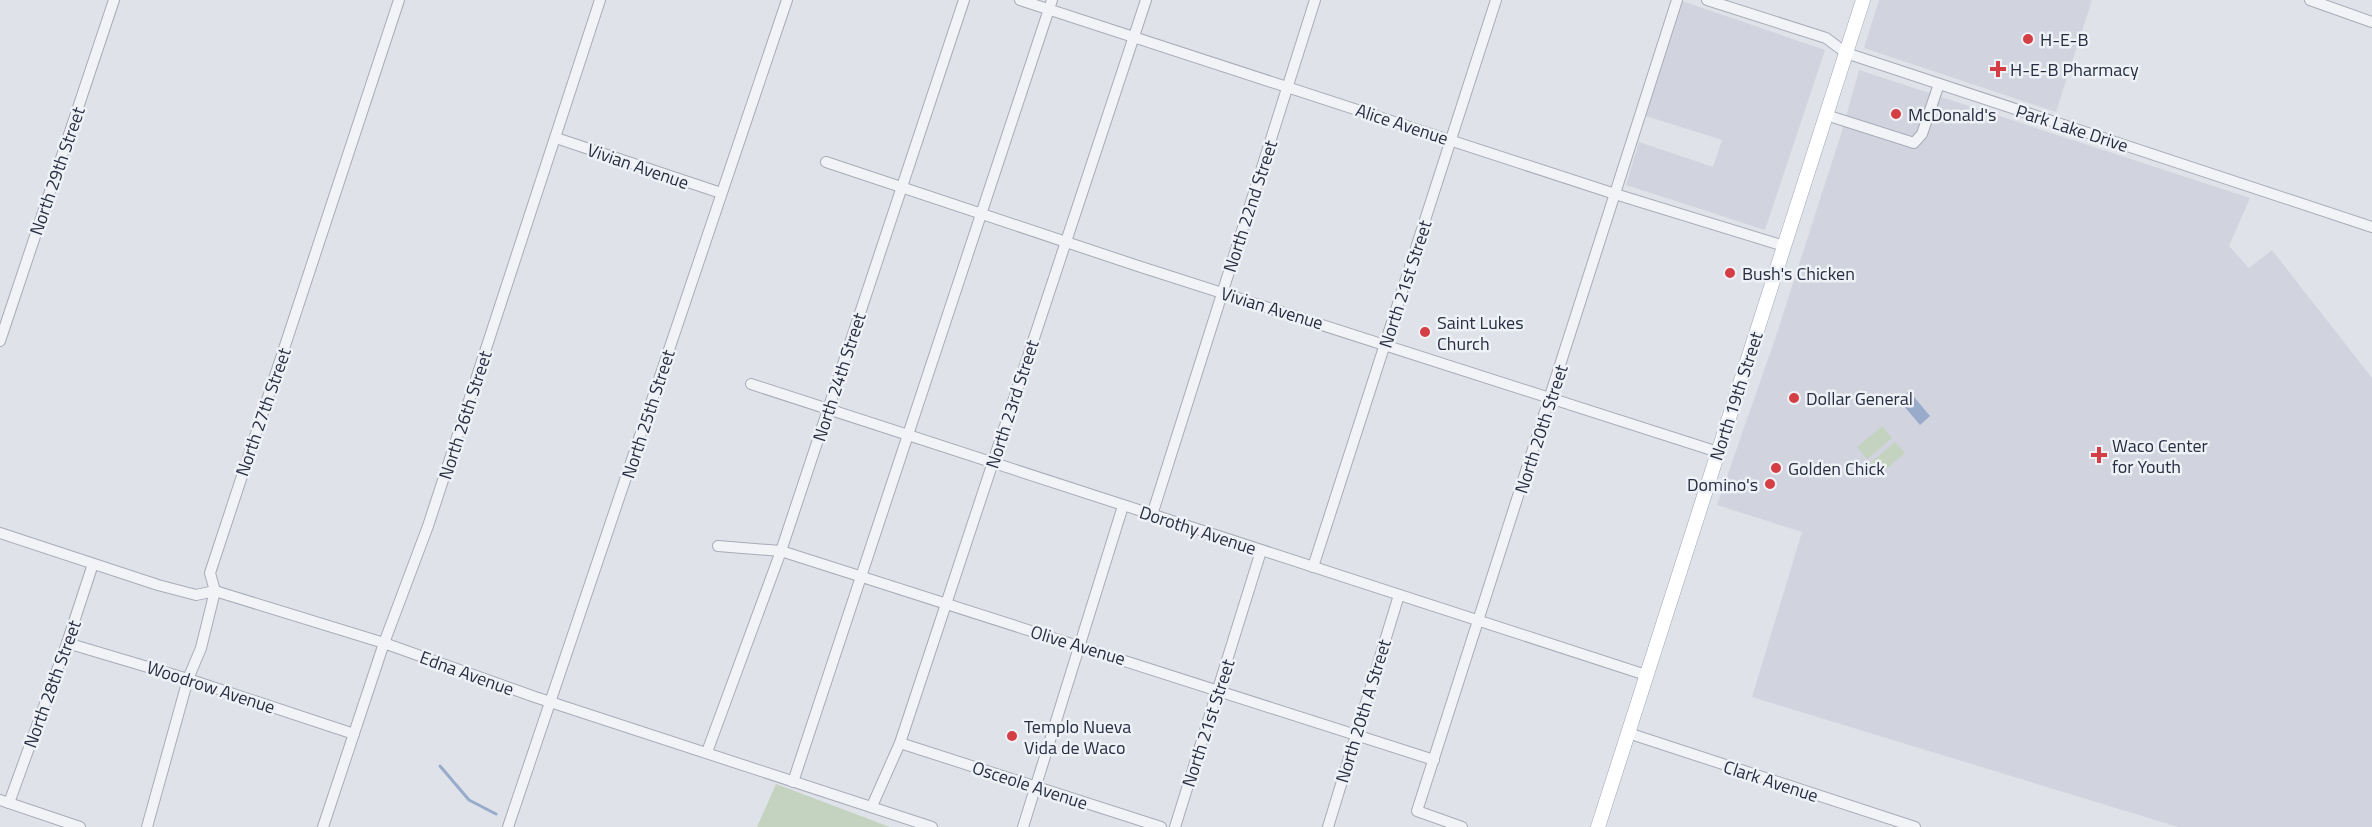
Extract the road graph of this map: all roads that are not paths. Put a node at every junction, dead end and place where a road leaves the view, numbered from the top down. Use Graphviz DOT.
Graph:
graph roads {
  1 [pos="114,0"];
  2 [pos="399,0"];
  3 [pos="600,0"];
  4 [pos="788,0"];
  5 [pos="964,0"];
  6 [pos="1020,0"];
  7 [pos="1146,0"];
  8 [pos="1316,0"];
  9 [pos="1496,0"];
  10 [pos="1677,0"];
  11 [pos="1707,0"];
  12 [pos="1863,0"];
  13 [pos="2310,0"];
  14 [pos="1050,5"];
  15 [pos="2372,22"];
  16 [pos="1134,37"];
  17 [pos="1846,53"];
  18 [pos="1939,84"];
  19 [pos="1288,87"];
  20 [pos="1826,115"];
  21 [pos="556,138"];
  22 [pos="1452,140"];
  23 [pos="826,162"];
  24 [pos="902,187"];
  25 [pos="721,193"];
  26 [pos="1614,194"];
  27 [pos="980,213"];
  28 [pos="2372,227"];
  29 [pos="1066,242"];
  30 [pos="1784,246"];
  31 [pos="1222,293"];
  32 [pos="0,341"];
  33 [pos="1385,345"];
  34 [pos="751,384"];
  35 [pos="1550,399"];
  36 [pos="828,409"];
  37 [pos="906,435"];
  38 [pos="1718,452"];
  39 [pos="992,464"];
  40 [pos="1123,506"];
  41 [pos="1152,515"];
  42 [pos="0,534"];
  43 [pos="718,546"];
  44 [pos="781,551"];
  45 [pos="1261,551"];
  46 [pos="93,564"];
  47 [pos="1313,567"];
  48 [pos="860,577"];
  49 [pos="215,591"];
  50 [pos="1399,595"];
  51 [pos="946,604"];
  52 [pos="1479,620"];
  53 [pos="67,643"];
  54 [pos="384,643"];
  55 [pos="1079,646"];
  56 [pos="1646,675"];
  57 [pos="189,679"];
  58 [pos="1219,690"];
  59 [pos="550,702"];
  60 [pos="1628,733"];
  61 [pos="354,734"];
  62 [pos="1357,734"];
  63 [pos="900,743"];
  64 [pos="707,752"];
  65 [pos="1434,760"];
  66 [pos="793,782"];
  67 [pos="1035,787"];
  68 [pos="4,801"];
  69 [pos="872,806"];
  70 [pos="80,827"];
  71 [pos="147,827"];
  72 [pos="323,827"];
  73 [pos="508,827"];
  74 [pos="932,827"];
  75 [pos="1023,827"];
  76 [pos="1161,827"];
  77 [pos="1175,827"];
  78 [pos="1328,827"];
  79 [pos="1462,827"];
  80 [pos="1598,827"];
  81 [pos="1915,827"];
  1 -- 32 [label="street, North 29th Street"];
  2 -- 49 [label="street, North 27th Street"];
  3 -- 21 [label="street, North 26th Street"];
  4 -- 25 [label="street, North 25th Street"];
  5 -- 24 [label="street, North 24th Street"];
  6 -- 14 [label="street, Alice Avenue"];
  7 -- 16 [label="street, North 23rd Street"];
  8 -- 19 [label="street, North 22nd Street"];
  9 -- 22 [label="street, North 21st Street"];
  10 -- 26 [label="street, North 20th Street"];
  11 -- 17 [label="street, Park Lake Drive"];
  12 -- 17 [label="main road, North 19th Street"];
  13 -- 15 [label="street"];
  14 -- 16 [label="street, Alice Avenue"];
  14 -- 27 [label="street"];
  16 -- 19 [label="street, Alice Avenue"];
  16 -- 29 [label="street, North 23rd Street"];
  17 -- 18 [label="street, Park Lake Drive"];
  17 -- 20 [label="main road, North 19th Street"];
  18 -- 20 [label="street"];
  18 -- 28 [label="street, Park Lake Drive"];
  19 -- 22 [label="street, Alice Avenue"];
  19 -- 31 [label="street, North 22nd Street"];
  20 -- 30 [label="main road, North 19th Street"];
  21 -- 25 [label="street, Vivian Avenue"];
  21 -- 54 [label="street, North 26th Street"];
  22 -- 26 [label="street, Alice Avenue"];
  22 -- 33 [label="street, North 21st Street"];
  23 -- 24 [label="street, Vivian Avenue"];
  24 -- 27 [label="street, Vivian Avenue"];
  24 -- 36 [label="street, North 24th Street"];
  25 -- 59 [label="street, North 25th Street"];
  26 -- 30 [label="street, Alice Avenue"];
  26 -- 35 [label="street, North 20th Street"];
  27 -- 29 [label="street, Vivian Avenue"];
  27 -- 37 [label="street"];
  29 -- 31 [label="street, Vivian Avenue"];
  29 -- 39 [label="street, North 23rd Street"];
  30 -- 38 [label="main road, North 19th Street"];
  31 -- 33 [label="street, Vivian Avenue"];
  31 -- 41 [label="street, North 22nd Street"];
  33 -- 35 [label="street, Vivian Avenue"];
  33 -- 47 [label="street, North 21st Street"];
  34 -- 36 [label="street, Dorothy Avenue"];
  35 -- 38 [label="street, Vivian Avenue"];
  35 -- 52 [label="street, North 20th Street"];
  36 -- 37 [label="street, Dorothy Avenue"];
  36 -- 44 [label="street, North 24th Street"];
  37 -- 39 [label="street, Dorothy Avenue"];
  37 -- 48 [label="street"];
  38 -- 56 [label="main road, North 19th Street"];
  39 -- 40 [label="street, Dorothy Avenue"];
  39 -- 51 [label="street, North 23rd Street"];
  40 -- 41 [label="street, Dorothy Avenue"];
  40 -- 55 [label="street"];
  41 -- 45 [label="street, Dorothy Avenue"];
  42 -- 46 [label="street, Edna Avenue"];
  43 -- 44 [label="street, Olive Avenue"];
  44 -- 48 [label="street, Olive Avenue"];
  44 -- 64 [label="street, North 24th Street"];
  45 -- 47 [label="street, Dorothy Avenue"];
  45 -- 58 [label="street, North 21st Street"];
  46 -- 49 [label="street, Edna Avenue"];
  46 -- 53 [label="street, North 28th Street"];
  47 -- 50 [label="street, Dorothy Avenue"];
  48 -- 51 [label="street, Olive Avenue"];
  48 -- 66 [label="street"];
  49 -- 54 [label="street, Edna Avenue"];
  49 -- 57 [label="street, North 27th Street"];
  50 -- 52 [label="street, Dorothy Avenue"];
  50 -- 62 [label="street, North 20th A Street"];
  51 -- 55 [label="street, Olive Avenue"];
  51 -- 63 [label="street, North 23rd Street"];
  52 -- 56 [label="street, Dorothy Avenue"];
  52 -- 65 [label="street, North 20th Street"];
  53 -- 57 [label="street, Woodrow Avenue"];
  53 -- 68 [label="street, North 28th Street"];
  54 -- 59 [label="street, Edna Avenue"];
  54 -- 61 [label="street, North 26th Street"];
  55 -- 58 [label="street, Olive Avenue"];
  55 -- 67 [label="street"];
  56 -- 60 [label="main road, North 19th Street"];
  57 -- 61 [label="street, Woodrow Avenue"];
  57 -- 71 [label="street, North 27th Street"];
  58 -- 62 [label="street, Olive Avenue"];
  58 -- 77 [label="street, North 21st Street"];
  59 -- 64 [label="street, Edna Avenue"];
  59 -- 73 [label="street, North 25th Street"];
  60 -- 80 [label="main road, North 19th Street"];
  60 -- 81 [label="street, Clark Avenue"];
  61 -- 72 [label="street, North 26th Street"];
  62 -- 65 [label="street, Olive Avenue"];
  62 -- 78 [label="street, North 20th A Street"];
  63 -- 67 [label="street, Osceole Avenue"];
  63 -- 69 [label="street, North 23rd Street"];
  64 -- 66 [label="street, Edna Avenue"];
  65 -- 79 [label="street, North 20th Street"];
  66 -- 69 [label="street, Edna Avenue"];
  67 -- 75 [label="street"];
  67 -- 76 [label="street, Osceole Avenue"];
  68 -- 70 [label="street"];
  69 -- 74 [label="street, Edna Avenue"];
}
